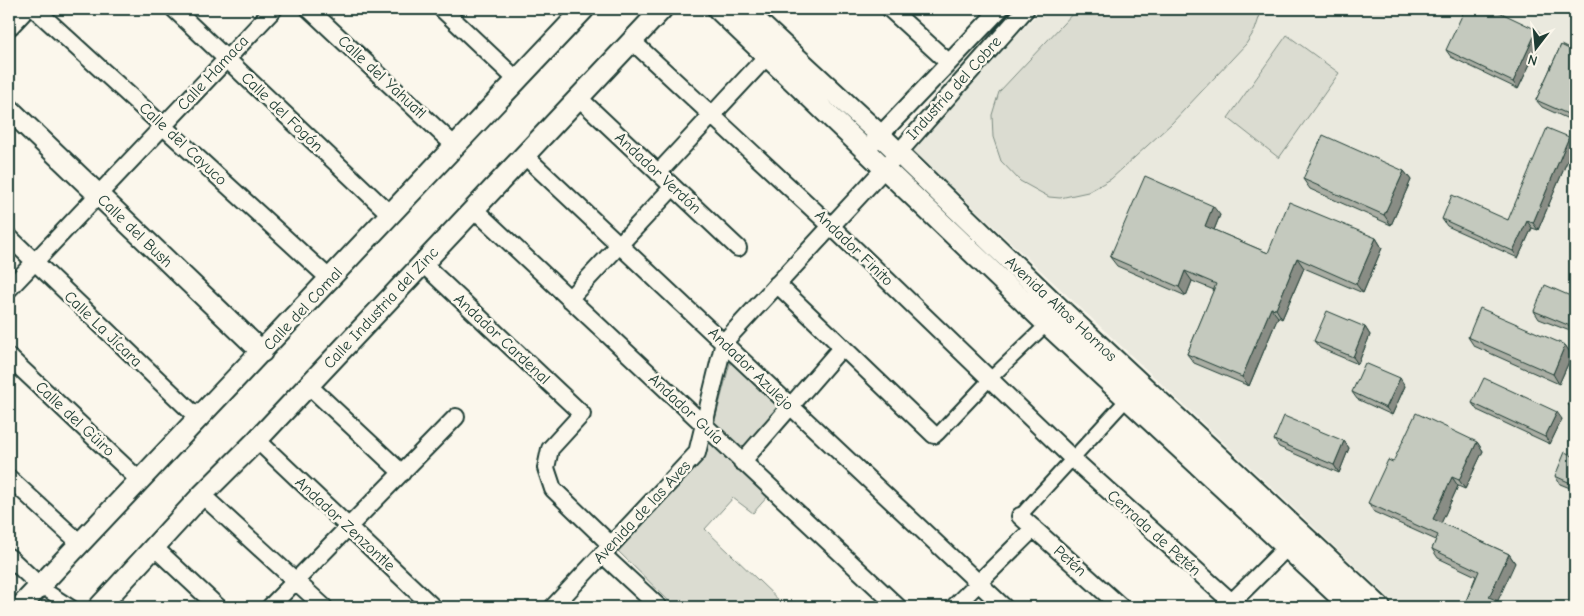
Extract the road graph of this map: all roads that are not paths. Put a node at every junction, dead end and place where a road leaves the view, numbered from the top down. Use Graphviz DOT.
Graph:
graph roads {
  1 [pos="24,9"];
  2 [pos="35,9"];
  3 [pos="174,9"];
  4 [pos="274,9"];
  5 [pos="309,9"];
  6 [pos="442,9"];
  7 [pos="582,9"];
  8 [pos="662,9"];
  9 [pos="718,9"];
  10 [pos="744,9"];
  11 [pos="890,9"];
  12 [pos="1000,9"];
  13 [pos="1026,9"];
  14 [pos="9,25"];
  15 [pos="632,41"];
  16 [pos="766,57"];
  17 [pos="227,59"];
  18 [pos="948,62"];
  19 [pos="517,80"];
  20 [pos="579,98"];
  21 [pos="9,109"];
  22 [pos="712,116"];
  23 [pos="163,126"];
  24 [pos="880,135"];
  25 [pos="455,146"];
  26 [pos="865,151"];
  27 [pos="898,152"];
  28 [pos="524,156"];
  29 [pos="884,169"];
  30 [pos="658,173"];
  31 [pos="673,187"];
  32 [pos="97,195"];
  33 [pos="474,209"];
  34 [pos="391,215"];
  35 [pos="831,226"];
  36 [pos="9,237"];
  37 [pos="619,245"];
  38 [pos="738,248"];
  39 [pos="34,262"];
  40 [pos="422,264"];
  41 [pos="330,280"];
  42 [pos="777,284"];
  43 [pos="9,289"];
  44 [pos="569,299"];
  45 [pos="1047,324"];
  46 [pos="724,342"];
  47 [pos="842,348"];
  48 [pos="262,352"];
  49 [pos="9,357"];
  50 [pos="990,379"];
  51 [pos="308,385"];
  52 [pos="1128,398"];
  53 [pos="789,406"];
  54 [pos="456,417"];
  55 [pos="199,419"];
  56 [pos="705,427"];
  57 [pos="934,435"];
  58 [pos="256,440"];
  59 [pos="1072,458"];
  60 [pos="742,462"];
  61 [pos="402,473"];
  62 [pos="9,478"];
  63 [pos="140,481"];
  64 [pos="202,495"];
  65 [pos="1020,516"];
  66 [pos="349,528"];
  67 [pos="1034,528"];
  68 [pos="1293,541"];
  69 [pos="81,544"];
  70 [pos="155,548"];
  71 [pos="607,549"];
  72 [pos="9,557"];
  73 [pos="295,580"];
  74 [pos="977,584"];
  75 [pos="40,587"];
  76 [pos="1232,606"];
  77 [pos="20,607"];
  78 [pos="72,607"];
  79 [pos="99,607"];
  80 [pos="218,607"];
  81 [pos="270,607"];
  82 [pos="324,607"];
  83 [pos="432,607"];
  84 [pos="553,607"];
  85 [pos="659,607"];
  86 [pos="898,607"];
  87 [pos="954,607"];
  88 [pos="1004,607"];
  89 [pos="1121,607"];
  90 [pos="1351,607"];
  91 [pos="1380,607"];
  1 -- 14 [label="street"];
  2 -- 23 [label="street, Calle del Cayuco"];
  3 -- 17 [label="street, Calle del Fogón"];
  4 -- 17 [label="street, Calle Hamaca"];
  5 -- 25 [label="street, Calle del Yahuatl"];
  6 -- 19 [label="street"];
  7 -- 19 [label="street, Calle del Comal"];
  8 -- 15 [label="street, Calle Industria del Zinc"];
  9 -- 16 [label="street, Avenida Altos Hornos"];
  10 -- 24 [label="street, Avenida Altos Hornos"];
  11 -- 18 [label="street"];
  12 -- 18 [label="street, Industria del Cobre"];
  13 -- 27 [label="street, Industria del Cobre"];
  15 -- 20 [label="street, Calle Industria del Zinc"];
  15 -- 22 [label="street, Andador Finito"];
  16 -- 22 [label="street"];
  16 -- 26 [label="street, Avenida Altos Hornos"];
  17 -- 23 [label="street, Calle Hamaca"];
  17 -- 34 [label="street, Calle del Fogón"];
  18 -- 24 [label="street, Industria del Cobre"];
  19 -- 25 [label="street, Calle del Comal"];
  20 -- 28 [label="street, Calle Industria del Zinc"];
  20 -- 30 [label="street, Andador Verdón"];
  21 -- 32 [label="street, Calle del Bush"];
  22 -- 30 [label="street"];
  22 -- 35 [label="street, Andador Finito"];
  23 -- 32 [label="street, Calle Hamaca"];
  23 -- 41 [label="street, Calle del Cayuco"];
  24 -- 26 [label="street, Industria del Cobre"];
  24 -- 27 [label="street, Avenida Altos Hornos"];
  25 -- 34 [label="street, Calle del Comal"];
  26 -- 29 [label="street, Avenida Altos Hornos"];
  27 -- 29 [label="street, Industria del Cobre"];
  27 -- 68 [label="street, Avenida Altos Hornos"];
  28 -- 33 [label="street, Calle Industria del Zinc"];
  28 -- 37 [label="street, Andador Azulejo"];
  29 -- 35 [label="street, Avenida de las Aves"];
  29 -- 45 [label="street, Avenida Altos Hornos"];
  30 -- 31 [label="street, Andador Verdón"];
  31 -- 37 [label="street"];
  31 -- 38 [label="street, Andador Verdón"];
  32 -- 39 [label="street, Calle Hamaca"];
  32 -- 48 [label="street, Calle del Bush"];
  33 -- 40 [label="street, Calle Industria del Zinc"];
  33 -- 44 [label="street, Andador Guía"];
  34 -- 41 [label="street, Calle del Comal"];
  35 -- 42 [label="street, Avenida de las Aves"];
  35 -- 50 [label="street, Andador Finito"];
  36 -- 39 [label="street, Calle La Jícara"];
  37 -- 44 [label="street"];
  37 -- 46 [label="street, Andador Azulejo"];
  39 -- 43 [label="street, Calle Hamaca"];
  39 -- 55 [label="street, Calle La Jícara"];
  40 -- 51 [label="street, Calle Industria del Zinc"];
  40 -- 71 [label="street, Andador Cardenal"];
  41 -- 48 [label="street, Calle del Comal"];
  42 -- 46 [label="street, Avenida de las Aves"];
  42 -- 47 [label="street"];
  44 -- 56 [label="street, Andador Guía"];
  45 -- 50 [label="street"];
  45 -- 52 [label="street, Avenida Altos Hornos"];
  46 -- 53 [label="street, Andador Azulejo"];
  46 -- 56 [label="street, Avenida de las Aves"];
  47 -- 53 [label="street"];
  47 -- 57 [label="street"];
  48 -- 55 [label="street, Calle del Comal"];
  49 -- 63 [label="street, Calle del Güiro"];
  50 -- 57 [label="street"];
  50 -- 59 [label="street, Andador Finito"];
  51 -- 58 [label="street, Calle Industria del Zinc"];
  51 -- 61 [label="street"];
  52 -- 59 [label="street"];
  52 -- 68 [label="street, Avenida Altos Hornos"];
  53 -- 60 [label="street"];
  53 -- 74 [label="street, Andador Azulejo"];
  54 -- 61 [label="street"];
  55 -- 63 [label="street, Calle del Comal"];
  56 -- 60 [label="street, Andador Guía"];
  56 -- 71 [label="street, Avenida de las Aves"];
  58 -- 64 [label="street, Calle Industria del Zinc"];
  58 -- 66 [label="street, Andador Zenzontle"];
  59 -- 65 [label="street"];
  59 -- 76 [label="street, Cerrada de Petén"];
  60 -- 86 [label="street, Andador Guía"];
  61 -- 66 [label="street"];
  62 -- 69 [label="street"];
  63 -- 69 [label="street, Calle del Comal"];
  64 -- 70 [label="street, Calle Industria del Zinc"];
  64 -- 73 [label="street"];
  65 -- 67 [label="street, Petén"];
  66 -- 73 [label="street"];
  66 -- 83 [label="street, Andador Zenzontle"];
  67 -- 74 [label="street"];
  67 -- 89 [label="street, Petén"];
  68 -- 76 [label="street"];
  68 -- 90 [label="street, Avenida Altos Hornos"];
  68 -- 91 [label="street, Avenida Altos Hornos"];
  69 -- 75 [label="street, Calle del Comal"];
  70 -- 79 [label="street, Calle Industria del Zinc"];
  70 -- 80 [label="street"];
  71 -- 84 [label="street, Avenida de las Aves"];
  71 -- 85 [label="street"];
  72 -- 75 [label="street"];
  73 -- 81 [label="street"];
  73 -- 82 [label="street"];
  74 -- 87 [label="street"];
  74 -- 88 [label="street, Andador Azulejo"];
  75 -- 77 [label="street, Calle del Comal"];
  75 -- 78 [label="street"];
}
